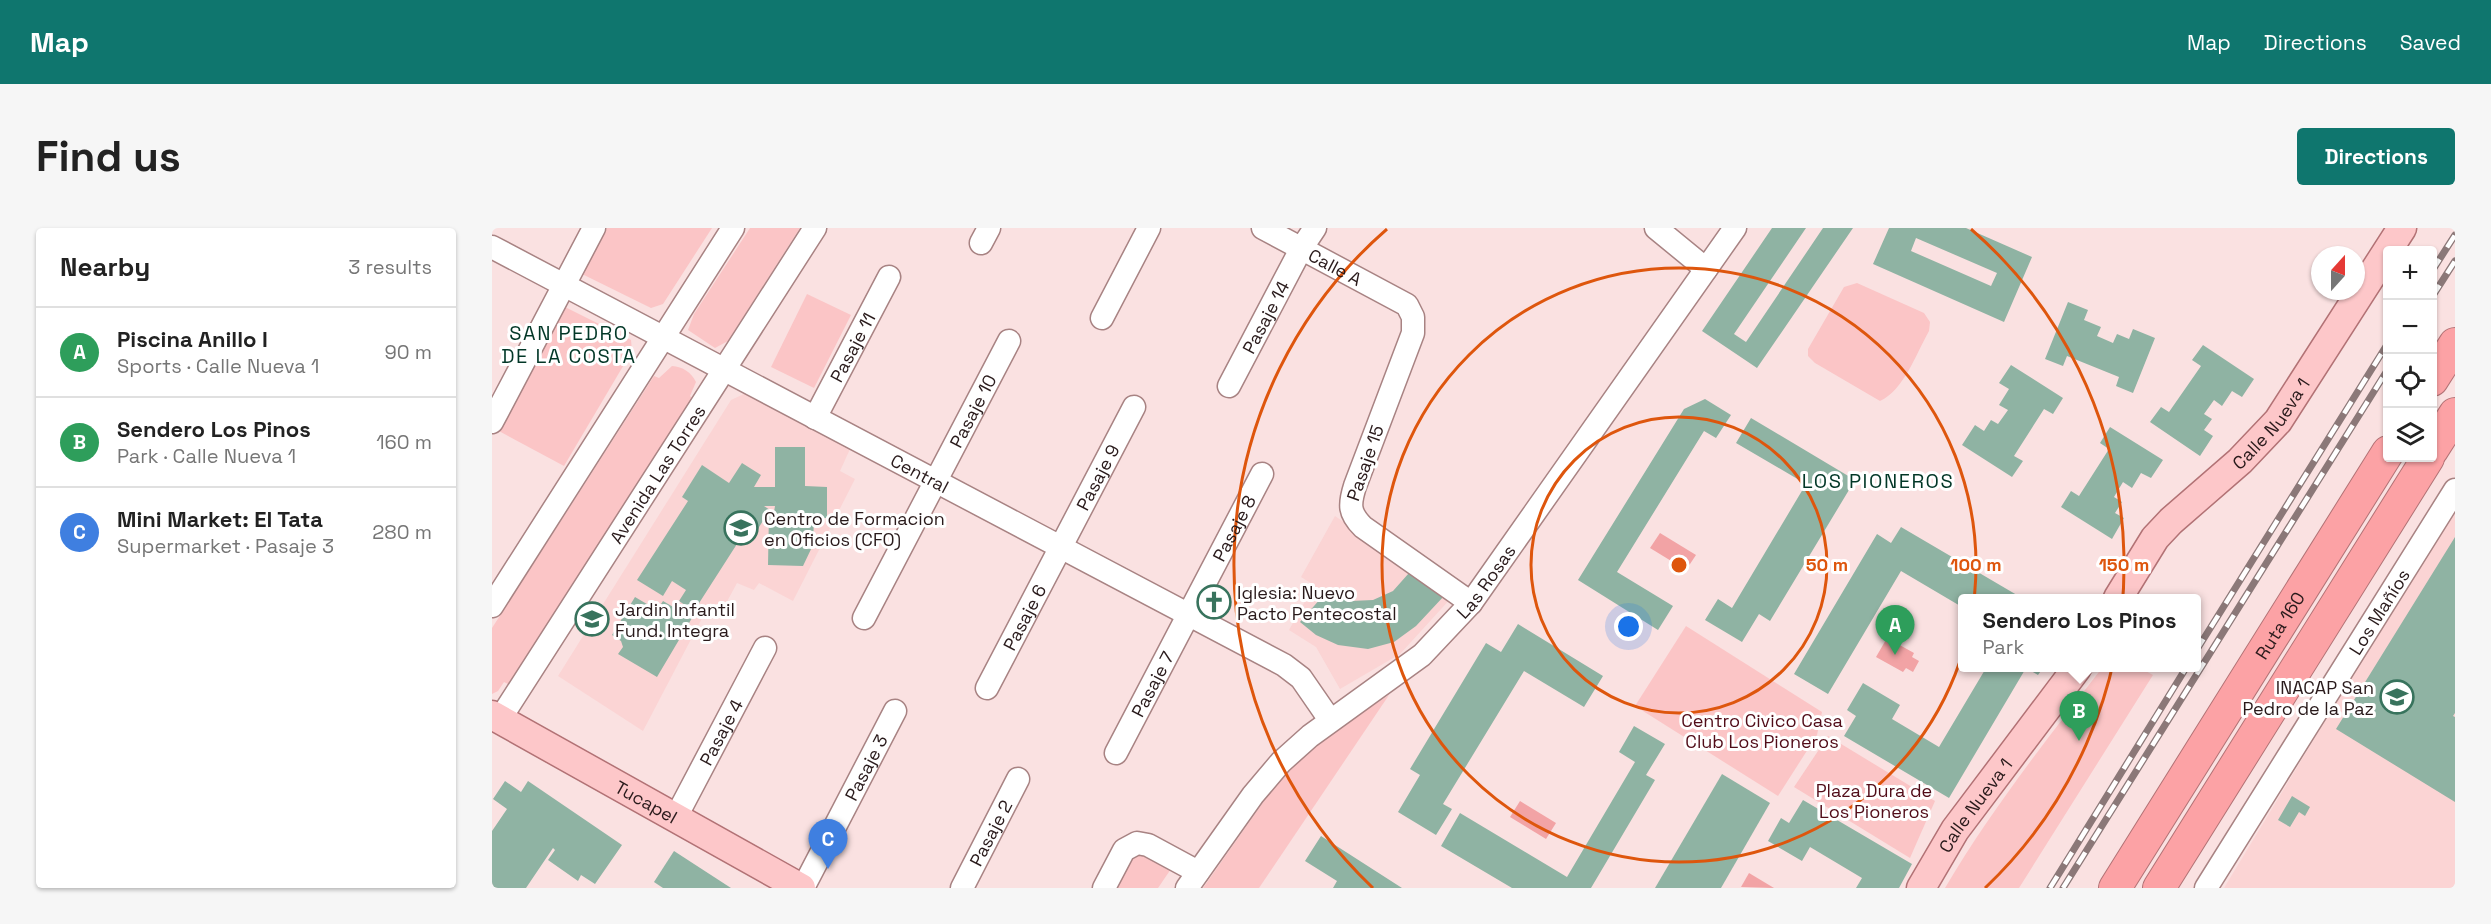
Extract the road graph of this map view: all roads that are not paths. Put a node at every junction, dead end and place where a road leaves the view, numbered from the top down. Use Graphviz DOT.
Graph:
graph roads {
  1 [pos="594,228"];
  2 [pos="733,228"];
  3 [pos="815,228"];
  4 [pos="1149,228"];
  5 [pos="1263,228"];
  6 [pos="1315,228"];
  7 [pos="1656,228"];
  8 [pos="1735,228"];
  9 [pos="2402,228"];
  10 [pos="492,248"];
  11 [pos="1301,249"];
  12 [pos="1706,269"];
  13 [pos="888,277"];
  14 [pos="563,285"];
  15 [pos="1407,305"];
  16 [pos="1102,318"];
  17 [pos="663,338"];
  18 [pos="1009,341"];
  19 [pos="2455,344"];
  20 [pos="724,370"];
  21 [pos="2437,373"];
  22 [pos="1229,386"];
  23 [pos="1134,407"];
  24 [pos="2455,414"];
  25 [pos="815,418"];
  26 [pos="492,422"];
  27 [pos="2437,443"];
  28 [pos="2383,460"];
  29 [pos="2425,462"];
  30 [pos="1262,474"];
  31 [pos="936,482"];
  32 [pos="2455,490"];
  33 [pos="1061,547"];
  34 [pos="2120,594"];
  35 [pos="1471,603"];
  36 [pos="492,606"];
  37 [pos="1188,614"];
  38 [pos="864,618"];
  39 [pos="765,648"];
  40 [pos="2074,672"];
  41 [pos="987,688"];
  42 [pos="895,711"];
  43 [pos="496,717"];
  44 [pos="1330,720"];
  45 [pos="1116,753"];
  46 [pos="1018,780"];
  47 [pos="676,818"];
  48 [pos="1193,880"];
  49 [pos="802,888"];
  50 [pos="962,888"];
  51 [pos="1104,888"];
  52 [pos="1921,888"];
  53 [pos="2115,888"];
  54 [pos="2159,888"];
  55 [pos="2206,888"];
  1 -- 14 [label="street"];
  2 -- 17 [label="street"];
  3 -- 20 [label="street, Avenida Las Torres"];
  4 -- 16 [label="street"];
  5 -- 11 [label="street, Calle A"];
  6 -- 11 [label="street, Pasaje 14"];
  7 -- 12 [label="street"];
  8 -- 12 [label="street, Las Rosas"];
  9 -- 34 [label="main road, Calle Nueva 1"];
  10 -- 14 [label="street, Central"];
  11 -- 15 [label="street, Calle A"];
  11 -- 22 [label="street, Pasaje 14"];
  12 -- 35 [label="street, Las Rosas"];
  13 -- 25 [label="street, Pasaje 11"];
  14 -- 17 [label="street, Central"];
  14 -- 26 [label="street"];
  15 -- 35 [label="street, Pasaje 15"];
  17 -- 20 [label="street, Central"];
  17 -- 36 [label="street"];
  18 -- 31 [label="street, Pasaje 10"];
  19 -- 21 [label="highway"];
  20 -- 25 [label="street, Central"];
  20 -- 43 [label="street, Avenida Las Torres"];
  23 -- 33 [label="street, Pasaje 9"];
  24 -- 27 [label="highway"];
  25 -- 31 [label="street, Central"];
  28 -- 53 [label="highway, Ruta 160"];
  29 -- 54 [label="highway, Ruta 160"];
  30 -- 37 [label="street, Pasaje 8"];
  31 -- 33 [label="street, Central"];
  31 -- 38 [label="street, Pasaje 10"];
  32 -- 55 [label="street, Los Mañíos"];
  33 -- 37 [label="street, Central"];
  33 -- 41 [label="street, Pasaje 6"];
  35 -- 44 [label="street, Las Rosas"];
  37 -- 44 [label="street, Central"];
  37 -- 45 [label="street, Pasaje 7"];
  39 -- 47 [label="street, Pasaje 4"];
  40 -- 52 [label="main road, Calle Nueva 1"];
  42 -- 49 [label="street, Pasaje 3"];
  43 -- 47 [label="main road, Tucapel"];
  44 -- 48 [label="street, Las Rosas"];
  46 -- 50 [label="street, Pasaje 2"];
  47 -- 49 [label="main road, Tucapel"];
  48 -- 51 [label="street"];
}
